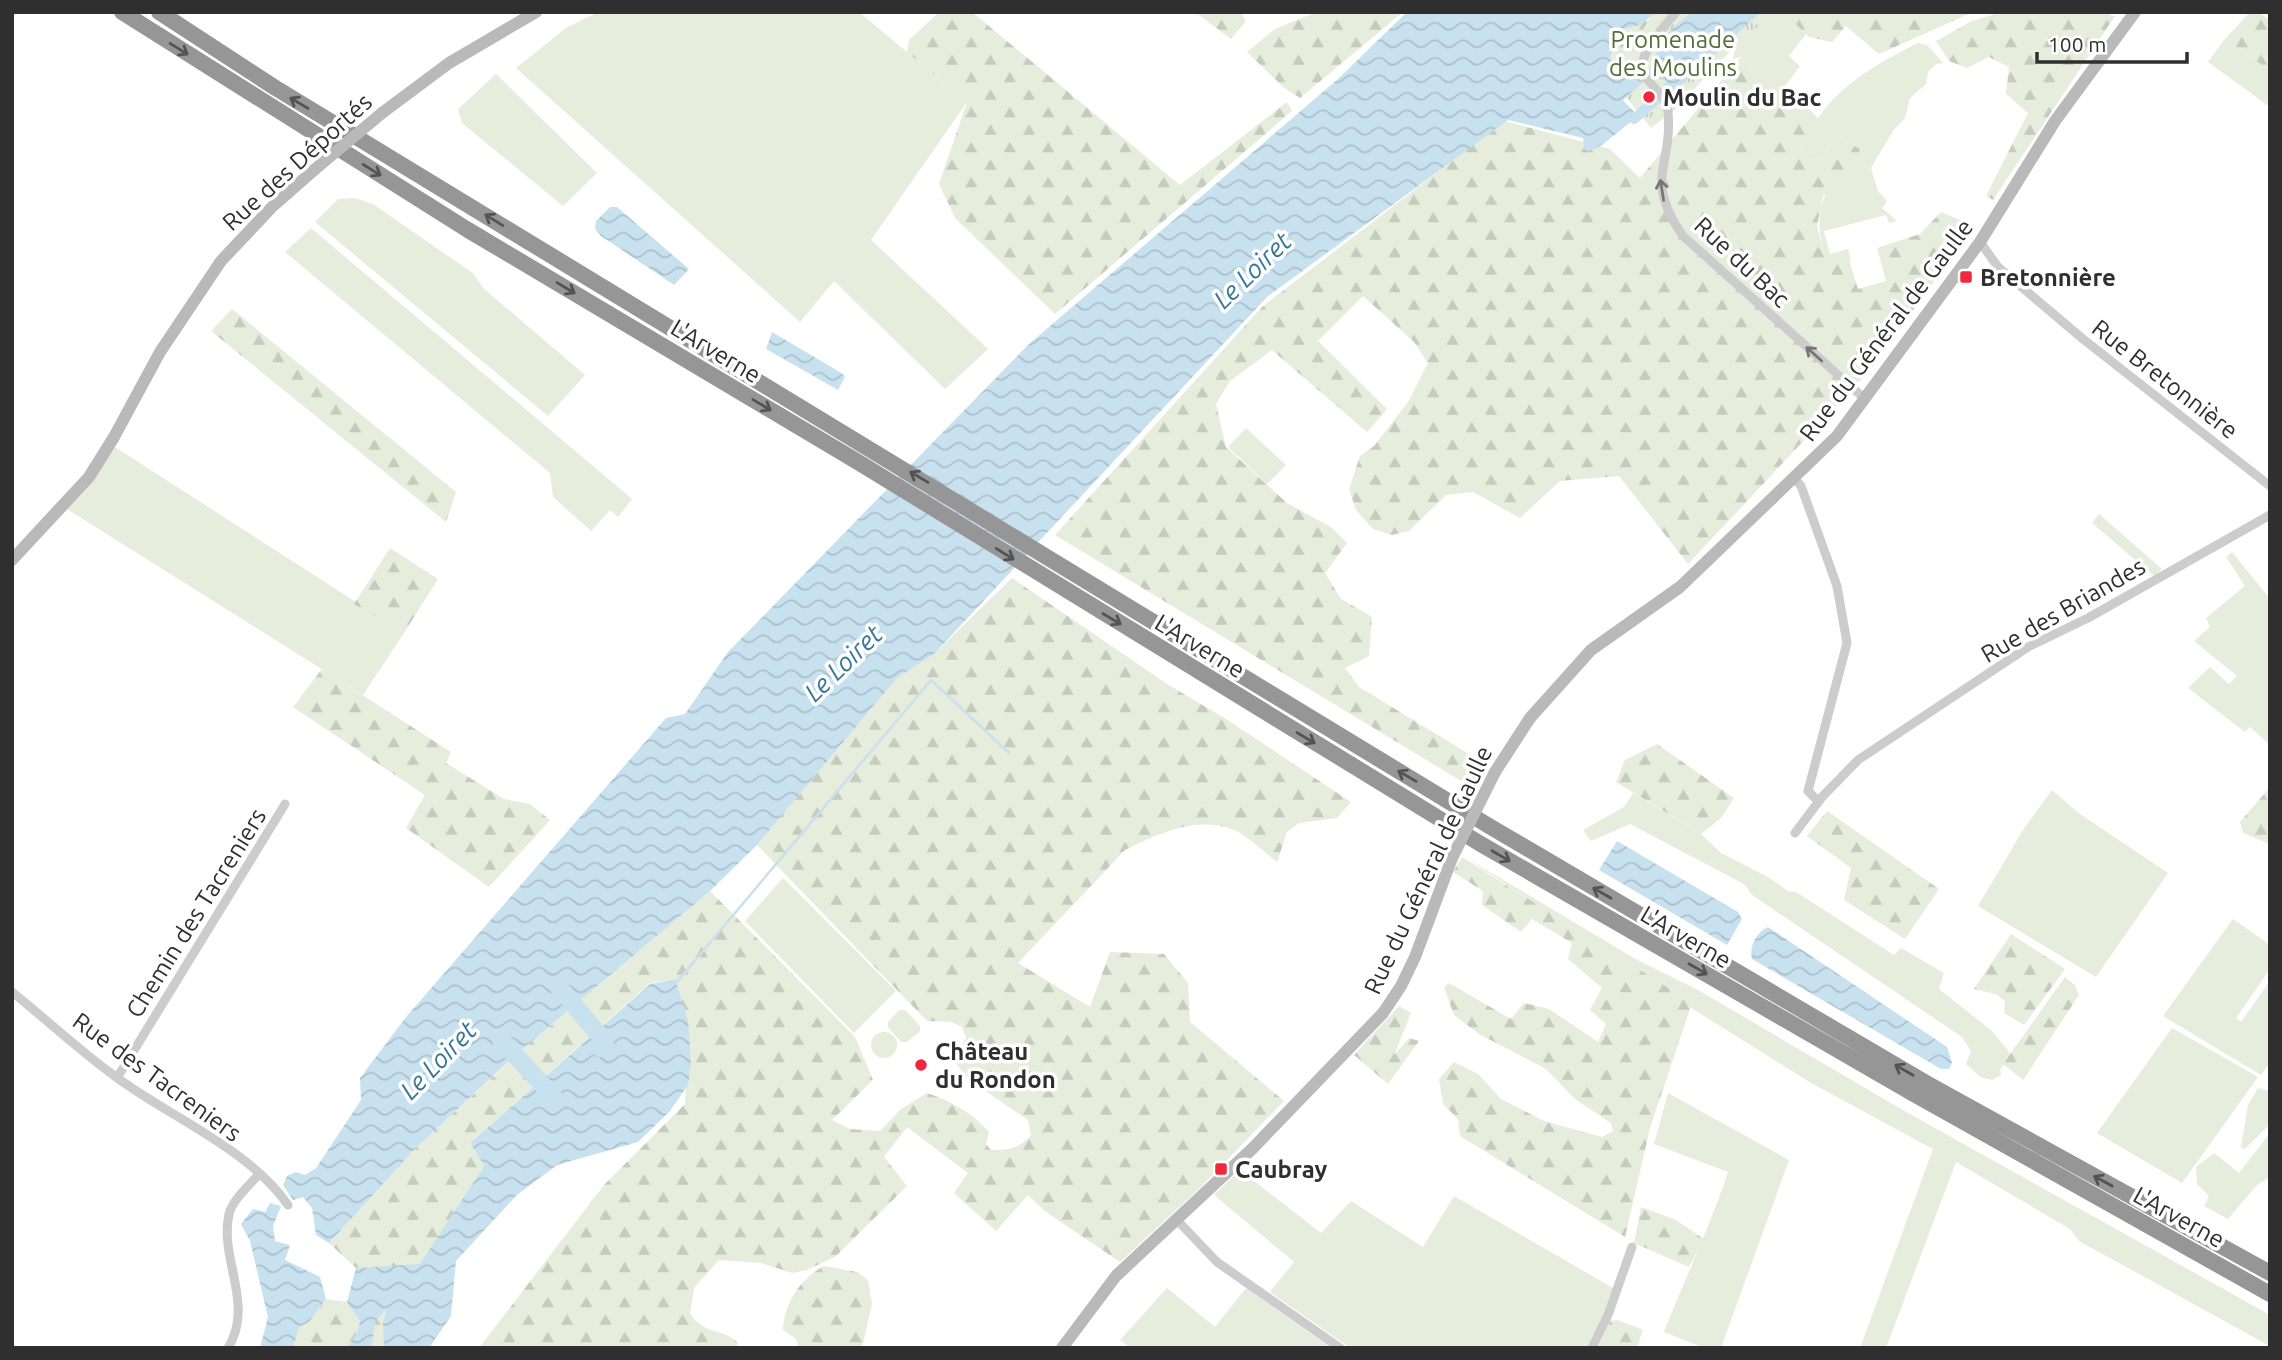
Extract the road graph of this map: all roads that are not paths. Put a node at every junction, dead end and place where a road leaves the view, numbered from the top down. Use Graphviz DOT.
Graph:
graph roads {
  1 [pos="122,12"];
  2 [pos="159,12"];
  3 [pos="536,12"];
  4 [pos="1676,12"];
  5 [pos="2135,12"];
  6 [pos="1980,242"];
  7 [pos="1865,399"];
  8 [pos="1795,479"];
  9 [pos="2270,486"];
  10 [pos="2270,515"];
  11 [pos="12,560"];
  12 [pos="1818,801"];
  13 [pos="285,804"];
  14 [pos="1796,833"];
  15 [pos="12,992"];
  16 [pos="117,1078"];
  17 [pos="258,1175"];
  18 [pos="288,1205"];
  19 [pos="1176,1219"];
  20 [pos="1632,1247"];
  21 [pos="2270,1273"];
  22 [pos="2270,1294"];
  23 [pos="228,1348"];
  24 [pos="1062,1348"];
  25 [pos="1340,1348"];
  26 [pos="1592,1348"];
  1 -- 22 [label="highway, L'Arverne, one-way"];
  21 -- 2 [label="highway, L'Arverne, one-way"];
  3 -- 11 [label="main road, Rue des Déportés, bridge"];
  7 -- 4 [label="street, Rue du Bac, one-way"];
  5 -- 6 [label="main road, Rue du Général de Gaulle"];
  6 -- 7 [label="main road, Rue du Général de Gaulle"];
  6 -- 9 [label="street, Rue Bretonnière"];
  7 -- 8 [label="main road, Rue du Général de Gaulle"];
  8 -- 12 [label="street"];
  8 -- 19 [label="main road, Rue du Général de Gaulle, bridge"];
  10 -- 12 [label="street, Rue des Briandes"];
  12 -- 14 [label="street, Rue des Briandes"];
  13 -- 16 [label="street, Chemin des Tacreniers"];
  15 -- 16 [label="street, Rue des Tacreniers"];
  16 -- 17 [label="street, Rue des Tacreniers"];
  17 -- 18 [label="street, Rue des Tacreniers"];
  17 -- 23 [label="street"];
  19 -- 24 [label="main road, Rue du Général de Gaulle"];
  19 -- 25 [label="street"];
  20 -- 26 [label="street"];
}
